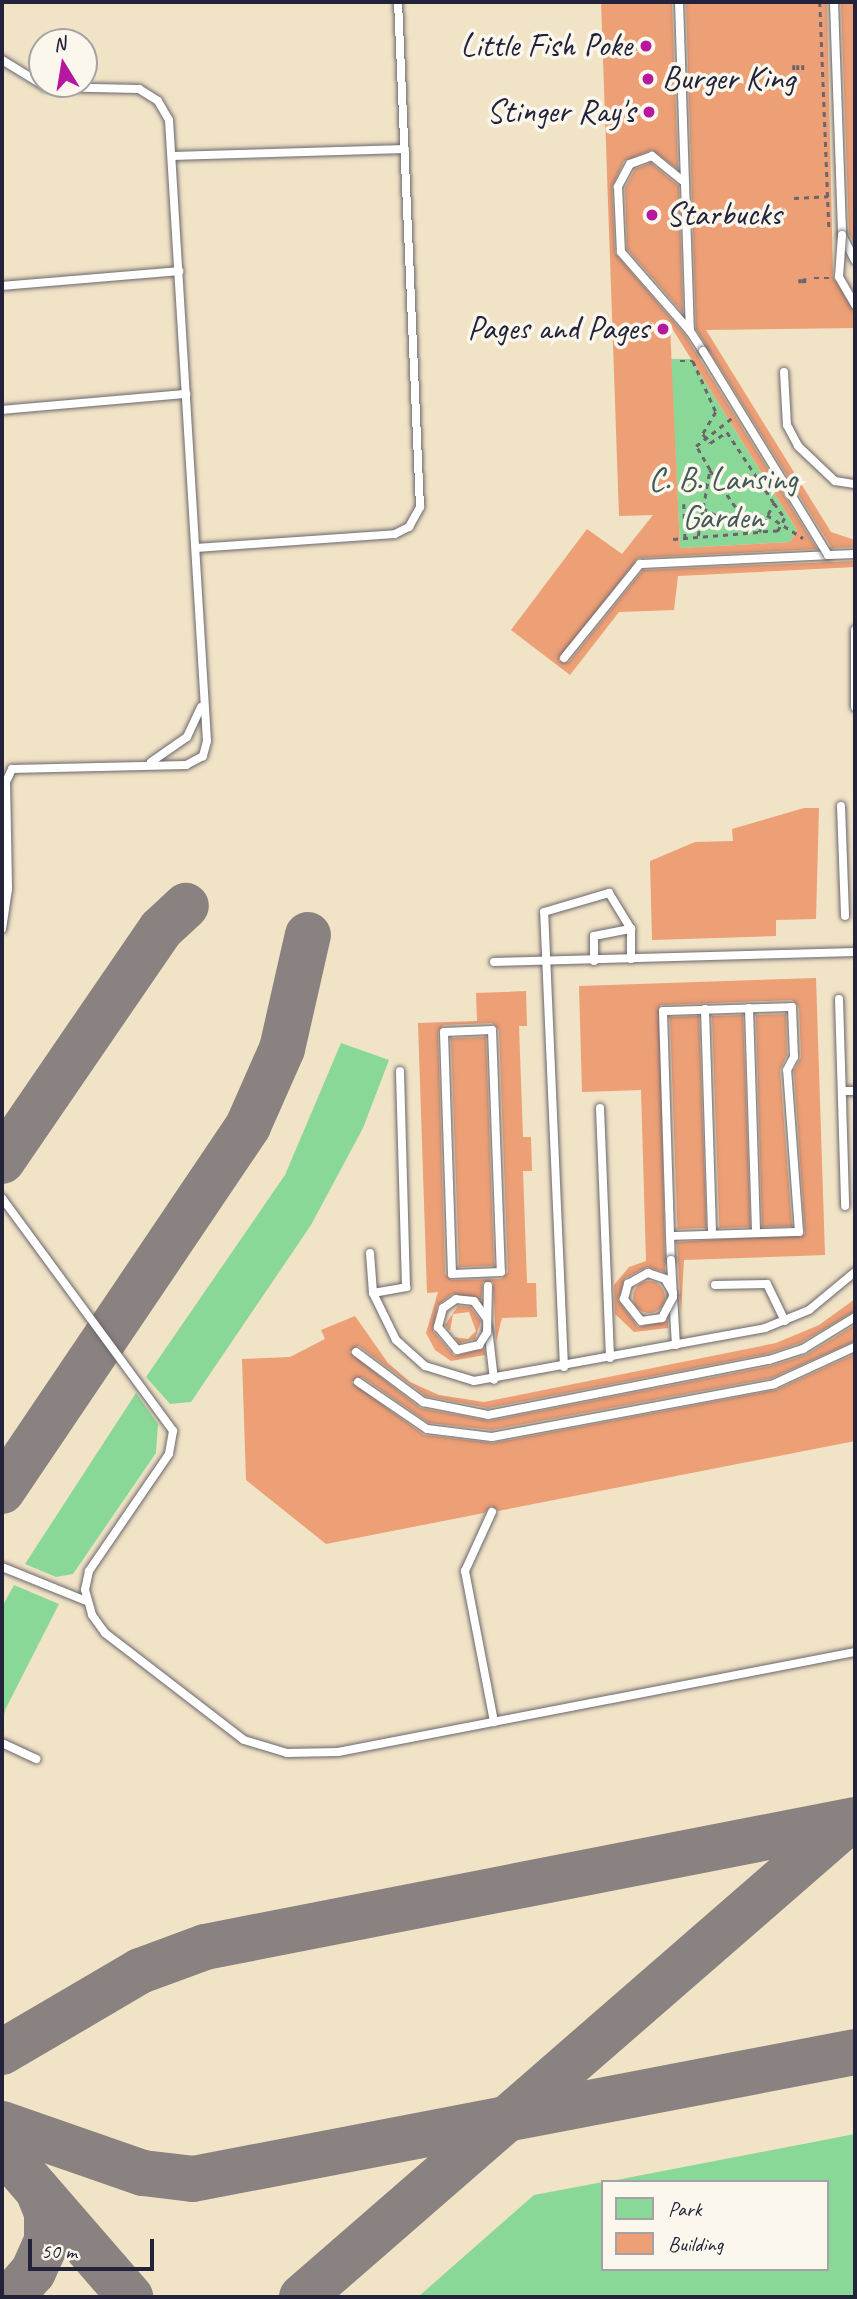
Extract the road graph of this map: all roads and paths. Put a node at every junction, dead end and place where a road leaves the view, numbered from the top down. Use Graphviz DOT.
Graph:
graph roads {
  1 [pos="398,2"];
  2 [pos="672,2"];
  3 [pos="679,2"];
  4 [pos="820,2"];
  5 [pos="834,2"];
  6 [pos="679,12"];
  7 [pos="2,60"];
  8 [pos="798,65"];
  9 [pos="798,71"];
  10 [pos="405,149"];
  11 [pos="172,156"];
  12 [pos="685,184"];
  13 [pos="832,197"];
  14 [pos="794,198"];
  15 [pos="842,235"];
  16 [pos="830,237"];
  17 [pos="839,250"];
  18 [pos="855,260"];
  19 [pos="830,264"];
  20 [pos="178,271"];
  21 [pos="835,277"];
  22 [pos="814,278"];
  23 [pos="2,286"];
  24 [pos="855,305"];
  25 [pos="690,331"];
  26 [pos="680,361"];
  27 [pos="784,372"];
  28 [pos="186,394"];
  29 [pos="2,410"];
  30 [pos="737,415"];
  31 [pos="704,434"];
  32 [pos="710,470"];
  33 [pos="855,484"];
  34 [pos="774,503"];
  35 [pos="684,504"];
  36 [pos="703,509"];
  37 [pos="767,515"];
  38 [pos="743,516"];
  39 [pos="759,532"];
  40 [pos="698,536"];
  41 [pos="793,536"];
  42 [pos="673,539"];
  43 [pos="685,539"];
  44 [pos="196,548"];
  45 [pos="855,554"];
  46 [pos="828,555"];
  47 [pos="855,631"];
  48 [pos="564,658"];
  49 [pos="201,707"];
  50 [pos="855,707"];
  51 [pos="151,762"];
  52 [pos="841,806"];
  53 [pos="855,897"];
  54 [pos="844,898"];
  55 [pos="845,916"];
  56 [pos="2,929"];
  57 [pos="631,929"];
  58 [pos="855,953"];
  59 [pos="631,959"];
  60 [pos="594,961"];
  61 [pos="494,962"];
  62 [pos="550,962"];
  63 [pos="839,999"];
  64 [pos="749,1008"];
  65 [pos="705,1009"];
  66 [pos="400,1071"];
  67 [pos="842,1091"];
  68 [pos="855,1091"];
  69 [pos="600,1108"];
  70 [pos="2,1198"];
  71 [pos="845,1206"];
  72 [pos="756,1233"];
  73 [pos="712,1234"];
  74 [pos="671,1236"];
  75 [pos="370,1253"];
  76 [pos="855,1272"];
  77 [pos="487,1273"];
  78 [pos="715,1286"];
  79 [pos="373,1293"];
  80 [pos="855,1317"];
  81 [pos="785,1321"];
  82 [pos="676,1345"];
  83 [pos="855,1347"];
  84 [pos="356,1353"];
  85 [pos="610,1358"];
  86 [pos="564,1367"];
  87 [pos="494,1380"];
  88 [pos="358,1382"];
  89 [pos="492,1512"];
  90 [pos="2,1567"];
  91 [pos="86,1601"];
  92 [pos="855,1652"];
  93 [pos="494,1722"];
  94 [pos="2,1743"];
  95 [pos="36,1759"];
  1 -- 10 [label="lane"];
  2 -- 6 [label="lane"];
  3 -- 6 [label="lane"];
  4 -- 13 [label="path, bridge"];
  5 -- 15 [label="lane"];
  6 -- 12 [label="lane"];
  7 -- 11 [label="lane"];
  8 -- 9 [label="path"];
  10 -- 11 [label="lane"];
  10 -- 44 [label="lane"];
  11 -- 20 [label="lane"];
  12 -- 25 [label="lane"];
  12 -- 25 [label="lane"];
  13 -- 14 [label="path, bridge"];
  13 -- 16 [label="path, bridge"];
  13 -- 17 [label="lane"];
  15 -- 18 [label="lane"];
  15 -- 21 [label="lane, bridge"];
  19 -- 21 [label="path"];
  20 -- 23 [label="lane"];
  20 -- 28 [label="lane"];
  21 -- 22 [label="path"];
  21 -- 24 [label="lane, bridge"];
  25 -- 46 [label="lane, bridge"];
  26 -- 31 [label="path"];
  27 -- 33 [label="lane"];
  28 -- 29 [label="lane"];
  28 -- 44 [label="lane"];
  30 -- 31 [label="path"];
  31 -- 32 [label="path"];
  31 -- 34 [label="path"];
  32 -- 36 [label="path"];
  32 -- 38 [label="path"];
  34 -- 37 [label="path"];
  34 -- 39 [label="path"];
  35 -- 43 [label="path"];
  36 -- 38 [label="path"];
  36 -- 40 [label="path"];
  37 -- 38 [label="path"];
  37 -- 39 [label="path"];
  37 -- 41 [label="path"];
  39 -- 40 [label="path"];
  40 -- 43 [label="path"];
  42 -- 43 [label="path"];
  44 -- 49 [label="lane"];
  45 -- 46 [label="lane, bridge"];
  46 -- 48 [label="lane"];
  47 -- 50 [label="lane"];
  49 -- 51 [label="lane"];
  49 -- 51 [label="lane"];
  51 -- 56 [label="lane"];
  52 -- 54 [label="lane"];
  53 -- 54 [label="lane"];
  54 -- 55 [label="lane"];
  57 -- 59 [label="lane"];
  57 -- 60 [label="lane"];
  57 -- 62 [label="lane"];
  58 -- 59 [label="lane"];
  59 -- 60 [label="lane"];
  60 -- 62 [label="lane"];
  61 -- 62 [label="lane"];
  62 -- 86 [label="lane"];
  63 -- 67 [label="lane"];
  64 -- 65 [label="lane"];
  64 -- 72 [label="lane"];
  64 -- 72 [label="lane"];
  65 -- 73 [label="lane"];
  65 -- 74 [label="lane"];
  66 -- 79 [label="lane"];
  67 -- 68 [label="lane"];
  67 -- 71 [label="lane"];
  69 -- 85 [label="lane"];
  70 -- 91 [label="lane"];
  72 -- 73 [label="lane"];
  73 -- 74 [label="lane"];
  74 -- 82 [label="lane, bridge"];
  75 -- 79 [label="lane"];
  76 -- 81 [label="lane"];
  77 -- 77 [label="lane"];
  77 -- 87 [label="lane, bridge"];
  78 -- 81 [label="lane"];
  79 -- 87 [label="lane"];
  80 -- 84 [label="lane"];
  81 -- 82 [label="lane"];
  82 -- 85 [label="lane"];
  83 -- 88 [label="lane"];
  85 -- 86 [label="lane"];
  86 -- 87 [label="lane"];
  89 -- 93 [label="lane"];
  90 -- 91 [label="lane"];
  91 -- 93 [label="lane"];
  92 -- 93 [label="lane"];
  94 -- 95 [label="lane"];
}
